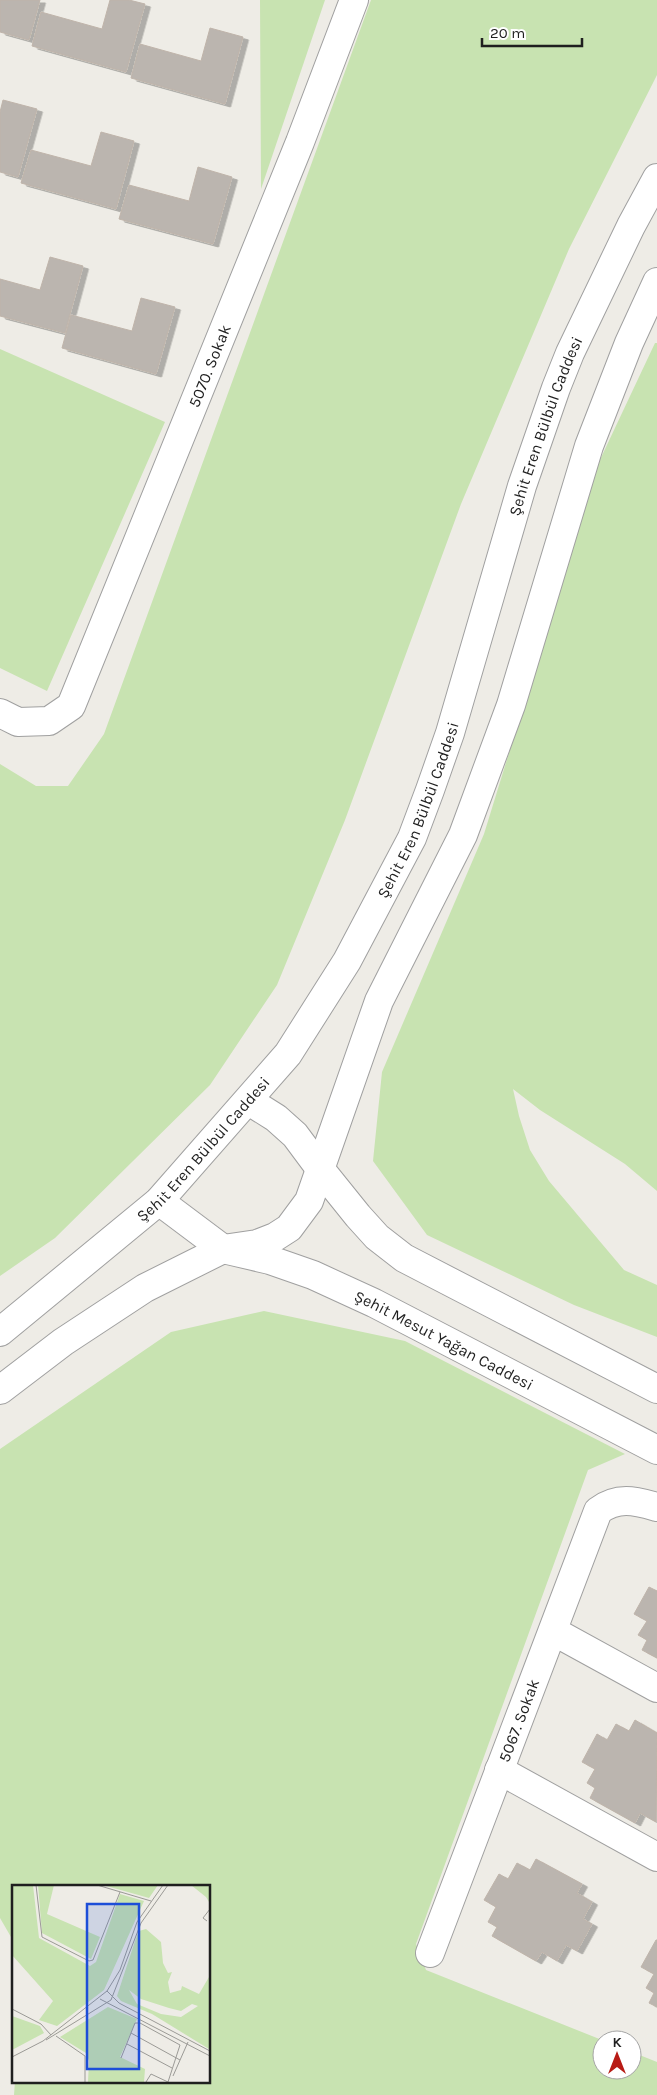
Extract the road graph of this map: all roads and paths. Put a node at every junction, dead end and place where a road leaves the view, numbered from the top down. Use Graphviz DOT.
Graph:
graph roads {
  1 [pos="354,0"];
  2 [pos="657,178"];
  3 [pos="657,282"];
  4 [pos="0,713"];
  5 [pos="249,1101"];
  6 [pos="322,1170"];
  7 [pos="158,1201"];
  8 [pos="223,1249"];
  9 [pos="0,1332"];
  10 [pos="657,1389"];
  11 [pos="0,1390"];
  12 [pos="657,1450"];
  13 [pos="657,1507"];
  14 [pos="553,1631"];
  15 [pos="657,1688"];
  16 [pos="499,1770"];
  17 [pos="657,1857"];
  18 [pos="430,1952"];
  1 -- 4 [label="street, 5070. Sokak"];
  2 -- 5 [label="street, Şehit Eren Bülbül Caddesi"];
  3 -- 6 [label="street"];
  5 -- 6 [label="street"];
  5 -- 7 [label="street, Şehit Eren Bülbül Caddesi"];
  6 -- 8 [label="street"];
  6 -- 10 [label="street"];
  7 -- 8 [label="street"];
  7 -- 9 [label="street, Şehit Eren Bülbül Caddesi"];
  8 -- 11 [label="street"];
  8 -- 12 [label="street, Şehit Mesut Yağan Caddesi"];
  13 -- 14 [label="street, 5067. Sokak"];
  14 -- 15 [label="street"];
  14 -- 16 [label="street, 5067. Sokak"];
  16 -- 17 [label="street"];
  16 -- 18 [label="street, 5067. Sokak"];
}
